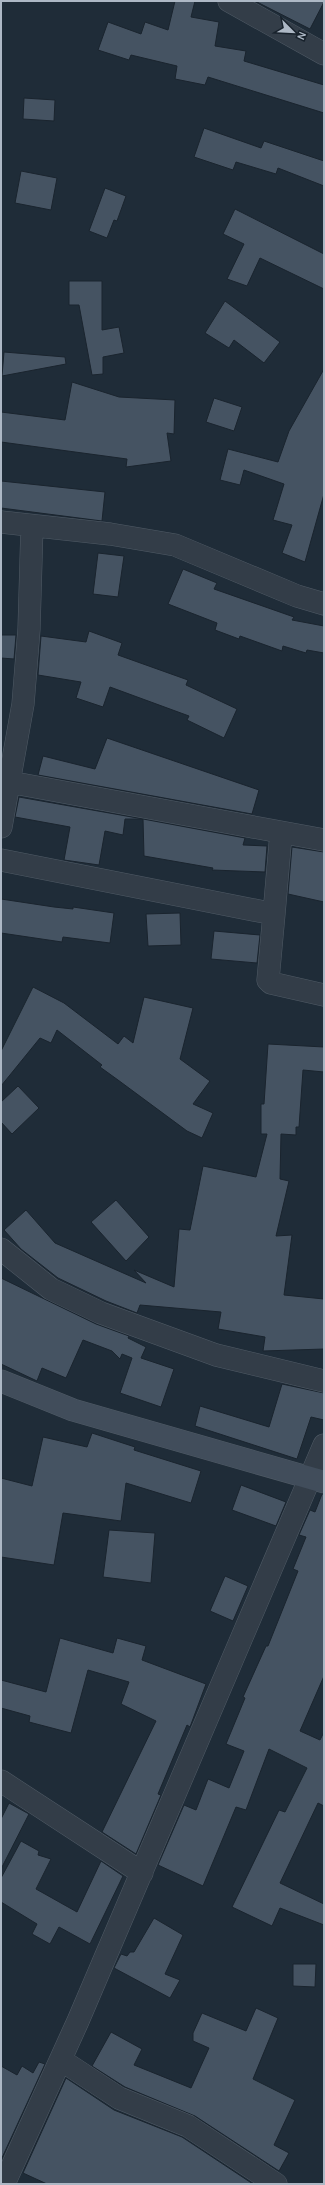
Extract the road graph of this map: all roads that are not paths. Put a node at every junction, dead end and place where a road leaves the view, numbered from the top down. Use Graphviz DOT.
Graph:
graph roads {
  1 [pos="229,1"];
  2 [pos="324,54"];
  3 [pos="1,522"];
  4 [pos="32,526"];
  5 [pos="324,604"];
  6 [pos="9,746"];
  7 [pos="9,782"];
  8 [pos="1,827"];
  9 [pos="281,833"];
  10 [pos="324,840"];
  11 [pos="1,860"];
  12 [pos="274,914"];
  13 [pos="324,995"];
  14 [pos="1,1249"];
  15 [pos="1,1381"];
  16 [pos="324,1381"];
  17 [pos="324,1444"];
  18 [pos="316,1480"];
  19 [pos="1,1781"];
  20 [pos="142,1873"];
  21 [pos="61,2060"];
  22 [pos="4,2184"];
  23 [pos="276,2184"];
  1 -- 2 [label="street"];
  3 -- 4 [label="street"];
  4 -- 5 [label="street"];
  4 -- 6 [label="street"];
  6 -- 7 [label="street"];
  7 -- 8 [label="street"];
  7 -- 9 [label="street"];
  9 -- 10 [label="street"];
  9 -- 12 [label="street"];
  11 -- 12 [label="street"];
  12 -- 13 [label="street"];
  14 -- 16 [label="street"];
  15 -- 18 [label="street"];
  17 -- 18 [label="street"];
  18 -- 20 [label="street"];
  19 -- 20 [label="street"];
  20 -- 21 [label="street"];
  21 -- 22 [label="street"];
  21 -- 23 [label="street"];
}
